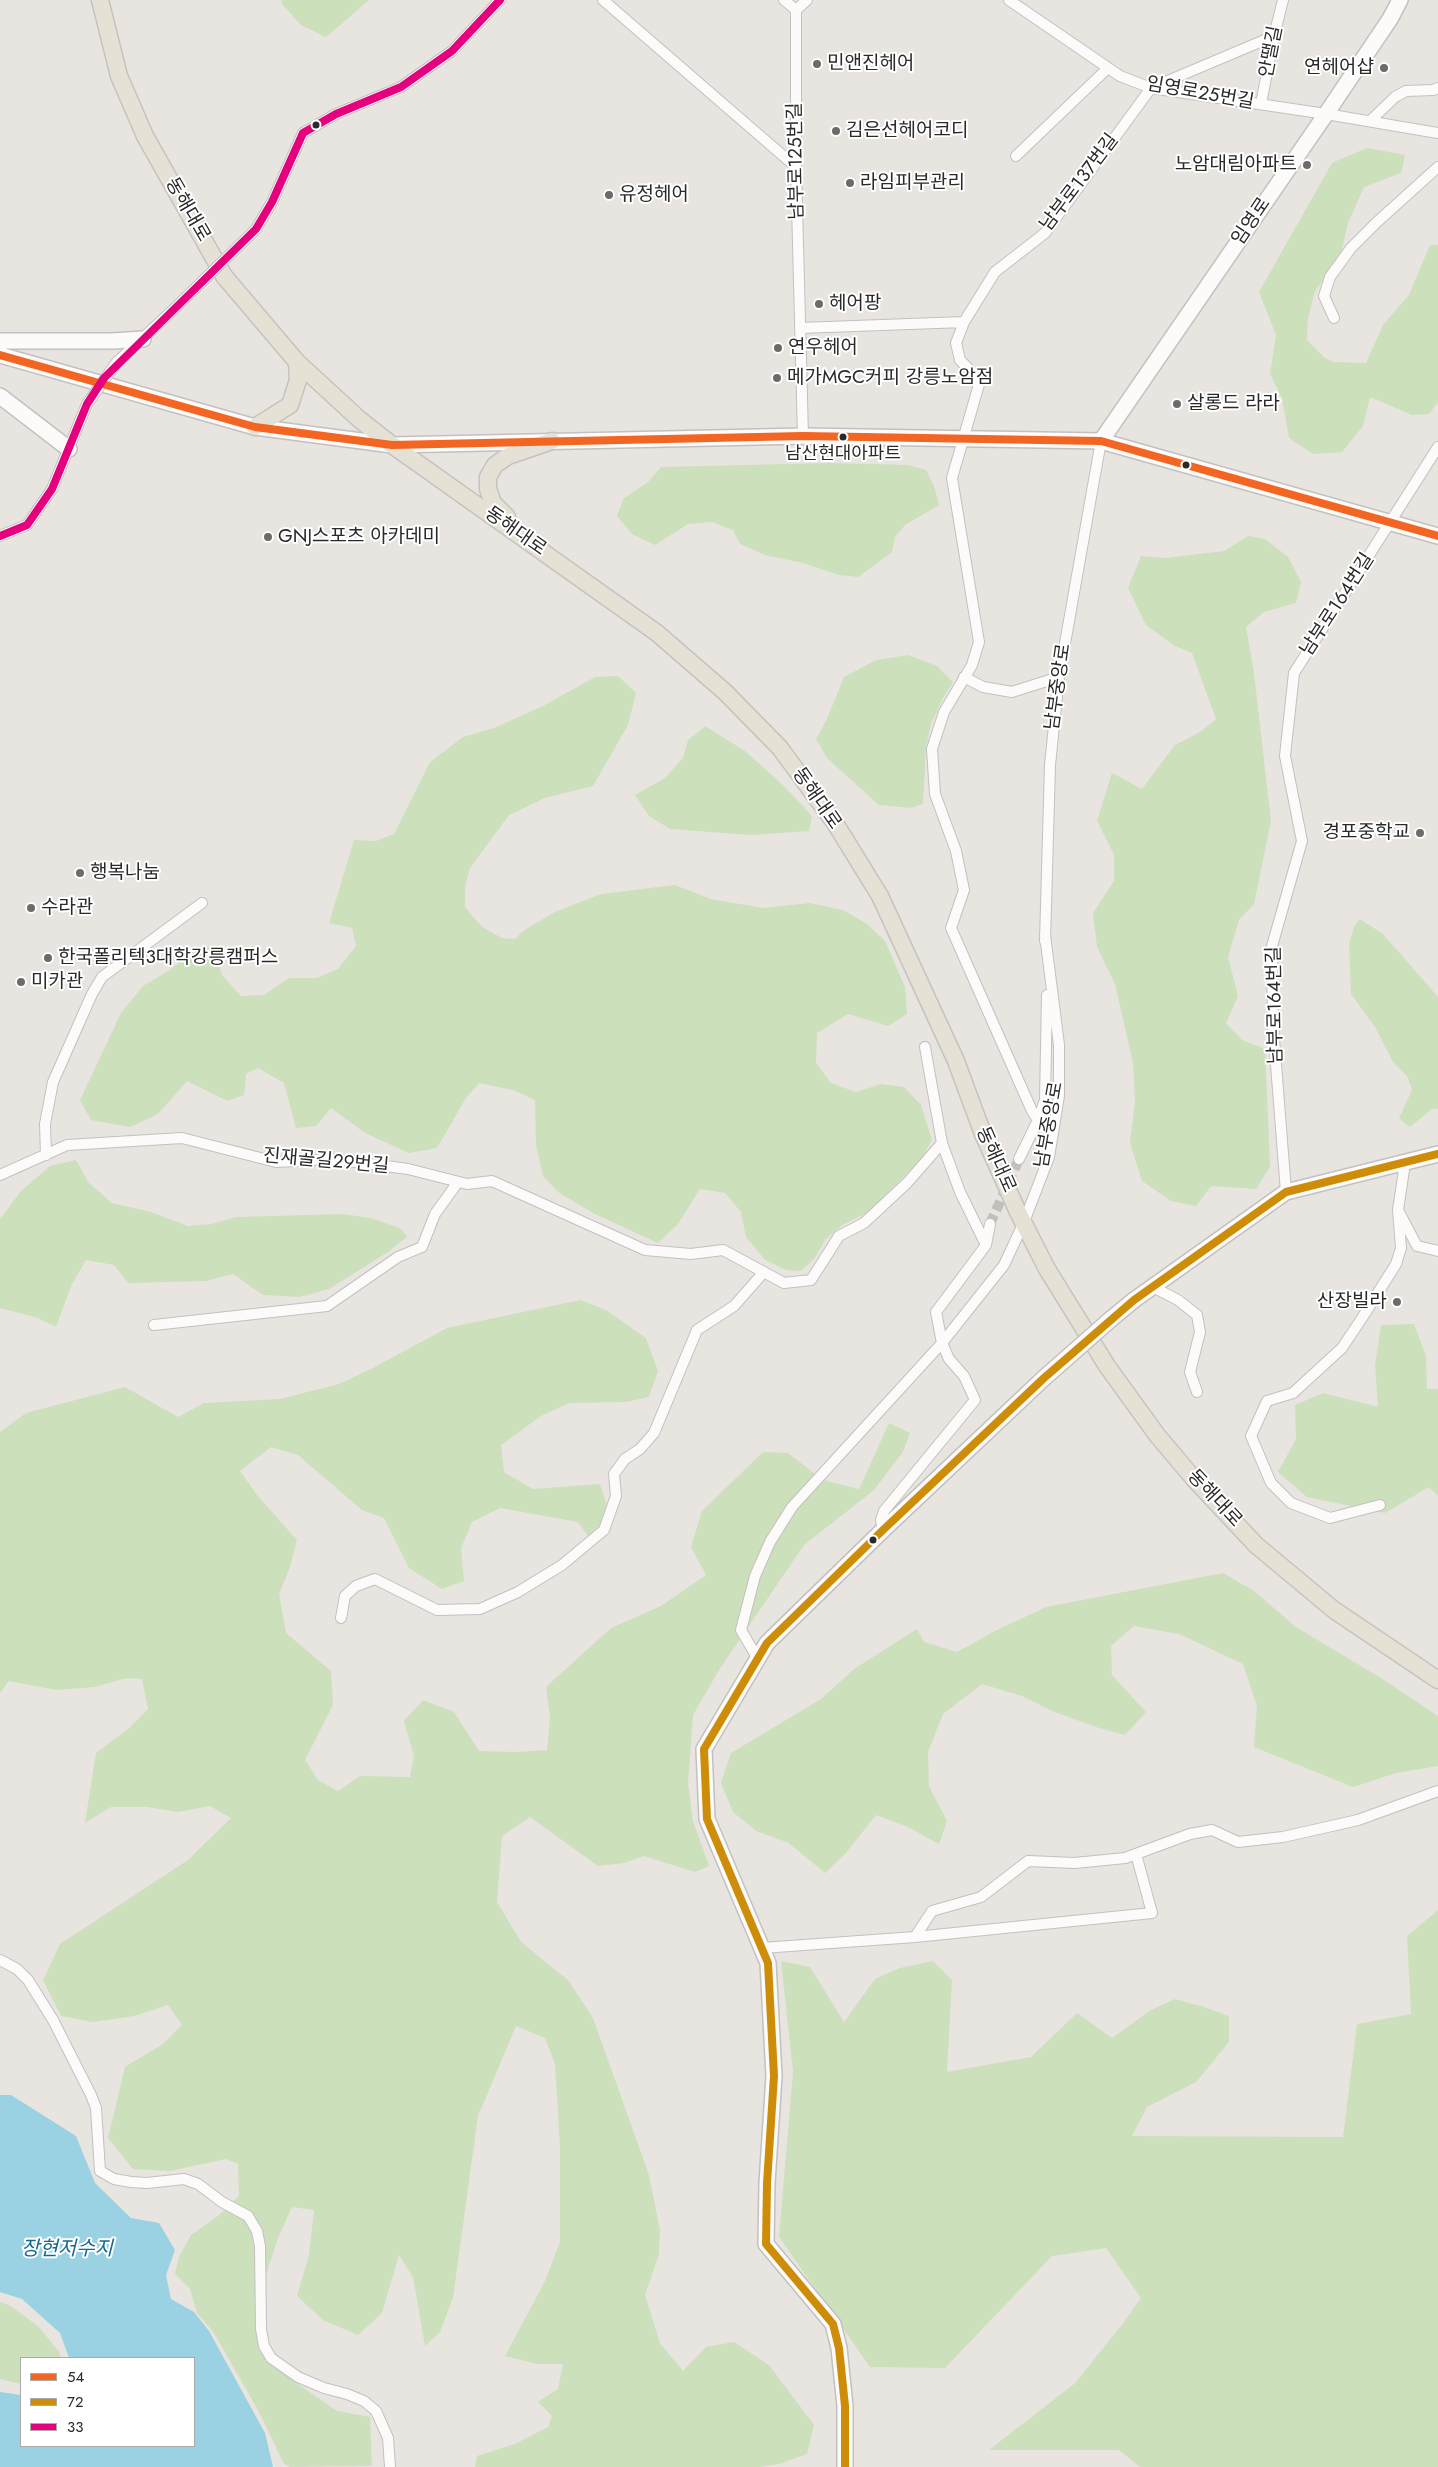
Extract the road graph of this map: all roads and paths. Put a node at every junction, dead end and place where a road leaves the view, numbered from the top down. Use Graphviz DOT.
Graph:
graph roads {
  1 [pos="100,0"];
  2 [pos="500,0"];
  3 [pos="603,0"];
  4 [pos="784,0"];
  5 [pos="807,0"];
  6 [pos="1009,0"];
  7 [pos="1283,0"];
  8 [pos="1400,0"];
  9 [pos="796,10"];
  10 [pos="1274,36"];
  11 [pos="1108,68"];
  12 [pos="1151,88"];
  13 [pos="1438,88"];
  14 [pos="1262,104"];
  15 [pos="1326,114"];
  16 [pos="1370,121"];
  17 [pos="1438,133"];
  18 [pos="1016,156"];
  19 [pos="796,167"];
  20 [pos="1438,167"];
  21 [pos="1334,318"];
  22 [pos="964,322"];
  23 [pos="800,328"];
  24 [pos="144,338"];
  25 [pos="0,341"];
  26 [pos="0,355"];
  27 [pos="296,362"];
  28 [pos="0,396"];
  29 [pos="255,427"];
  30 [pos="802,436"];
  31 [pos="963,439"];
  32 [pos="552,441"];
  33 [pos="1101,441"];
  34 [pos="392,445"];
  35 [pos="1438,447"];
  36 [pos="69,449"];
  37 [pos="1390,522"];
  38 [pos="0,536"];
  39 [pos="1438,536"];
  40 [pos="532,544"];
  41 [pos="964,677"];
  42 [pos="1059,677"];
  43 [pos="202,904"];
  44 [pos="1045,935"];
  45 [pos="925,1047"];
  46 [pos="1038,1120"];
  47 [pos="942,1143"];
  48 [pos="1438,1154"];
  49 [pos="46,1155"];
  50 [pos="1019,1159"];
  51 [pos="1405,1163"];
  52 [pos="0,1176"];
  53 [pos="458,1182"];
  54 [pos="1286,1192"];
  55 [pos="1398,1210"];
  56 [pos="1024,1222"];
  57 [pos="990,1224"];
  58 [pos="986,1245"];
  59 [pos="1438,1251"];
  60 [pos="764,1272"];
  61 [pos="1153,1287"];
  62 [pos="154,1325"];
  63 [pos="942,1343"];
  64 [pos="1197,1392"];
  65 [pos="1380,1505"];
  66 [pos="883,1530"];
  67 [pos="341,1618"];
  68 [pos="758,1660"];
  69 [pos="1438,1680"];
  70 [pos="1438,1791"];
  71 [pos="1136,1854"];
  72 [pos="915,1938"];
  73 [pos="762,1948"];
  74 [pos="0,1960"];
  75 [pos="390,2467"];
  76 [pos="845,2467"];
  1 -- 27 [label="main road, 동해대로"];
  2 -- 24 [label="street, bridge"];
  3 -- 19 [label="street"];
  4 -- 9 [label="street"];
  5 -- 9 [label="street"];
  6 -- 11 [label="street, 임영로25번길"];
  7 -- 10 [label="street, 안땔길"];
  8 -- 15 [label="street, 임영로"];
  9 -- 19 [label="street, 남부로125번길"];
  10 -- 12 [label="street"];
  10 -- 14 [label="street, 안땔길"];
  11 -- 12 [label="street, 임영로25번길"];
  11 -- 18 [label="street"];
  12 -- 14 [label="street, 임영로25번길"];
  12 -- 22 [label="street, 남부로137번길"];
  13 -- 16 [label="street"];
  14 -- 15 [label="street, 임영로25번길"];
  15 -- 16 [label="street, 임영로25번길"];
  15 -- 33 [label="street, 임영로"];
  16 -- 17 [label="street, 임영로25번길"];
  19 -- 23 [label="street, 남부로125번길"];
  20 -- 21 [label="street"];
  22 -- 23 [label="street"];
  22 -- 31 [label="street, 남부로137번길"];
  23 -- 30 [label="street, 남부로125번길"];
  24 -- 25 [label="street"];
  24 -- 36 [label="street, bridge"];
  26 -- 29 [label="street"];
  27 -- 29 [label="main road"];
  27 -- 34 [label="main road, 동해대로"];
  28 -- 36 [label="street"];
  29 -- 34 [label="street"];
  30 -- 31 [label="street"];
  30 -- 32 [label="street"];
  31 -- 33 [label="street"];
  31 -- 41 [label="street"];
  32 -- 34 [label="street"];
  32 -- 40 [label="main road"];
  33 -- 37 [label="street"];
  33 -- 42 [label="street, 남부중앙로"];
  34 -- 40 [label="main road, 동해대로"];
  35 -- 37 [label="street, 남부로164번길"];
  36 -- 38 [label="street"];
  37 -- 39 [label="street"];
  37 -- 54 [label="street, 남부로164번길"];
  40 -- 56 [label="main road, 동해대로"];
  41 -- 42 [label="street"];
  41 -- 46 [label="street"];
  42 -- 44 [label="street, 남부중앙로"];
  43 -- 49 [label="street"];
  44 -- 46 [label="street, 남부중앙로"];
  44 -- 56 [label="street, 남부중앙로"];
  45 -- 47 [label="street"];
  46 -- 50 [label="street, 남부중앙로"];
  47 -- 58 [label="street"];
  47 -- 60 [label="street, 진재골길29번길"];
  48 -- 51 [label="street"];
  49 -- 52 [label="street, 진재골길29번길"];
  49 -- 53 [label="street, 진재골길29번길"];
  51 -- 54 [label="street"];
  51 -- 55 [label="street"];
  53 -- 60 [label="street, 진재골길29번길"];
  53 -- 62 [label="street"];
  54 -- 61 [label="street"];
  55 -- 59 [label="street"];
  55 -- 65 [label="street"];
  56 -- 63 [label="street, 남부중앙로"];
  56 -- 69 [label="main road, 동해대로"];
  57 -- 58 [label="street"];
  58 -- 63 [label="street"];
  60 -- 67 [label="street"];
  61 -- 64 [label="street"];
  61 -- 66 [label="street, bridge"];
  63 -- 66 [label="street"];
  63 -- 68 [label="street, 남부중앙로"];
  66 -- 68 [label="street"];
  68 -- 73 [label="street"];
  70 -- 71 [label="street"];
  71 -- 72 [label="street"];
  71 -- 72 [label="street"];
  72 -- 73 [label="street"];
  73 -- 76 [label="street"];
  74 -- 75 [label="street"];
}
